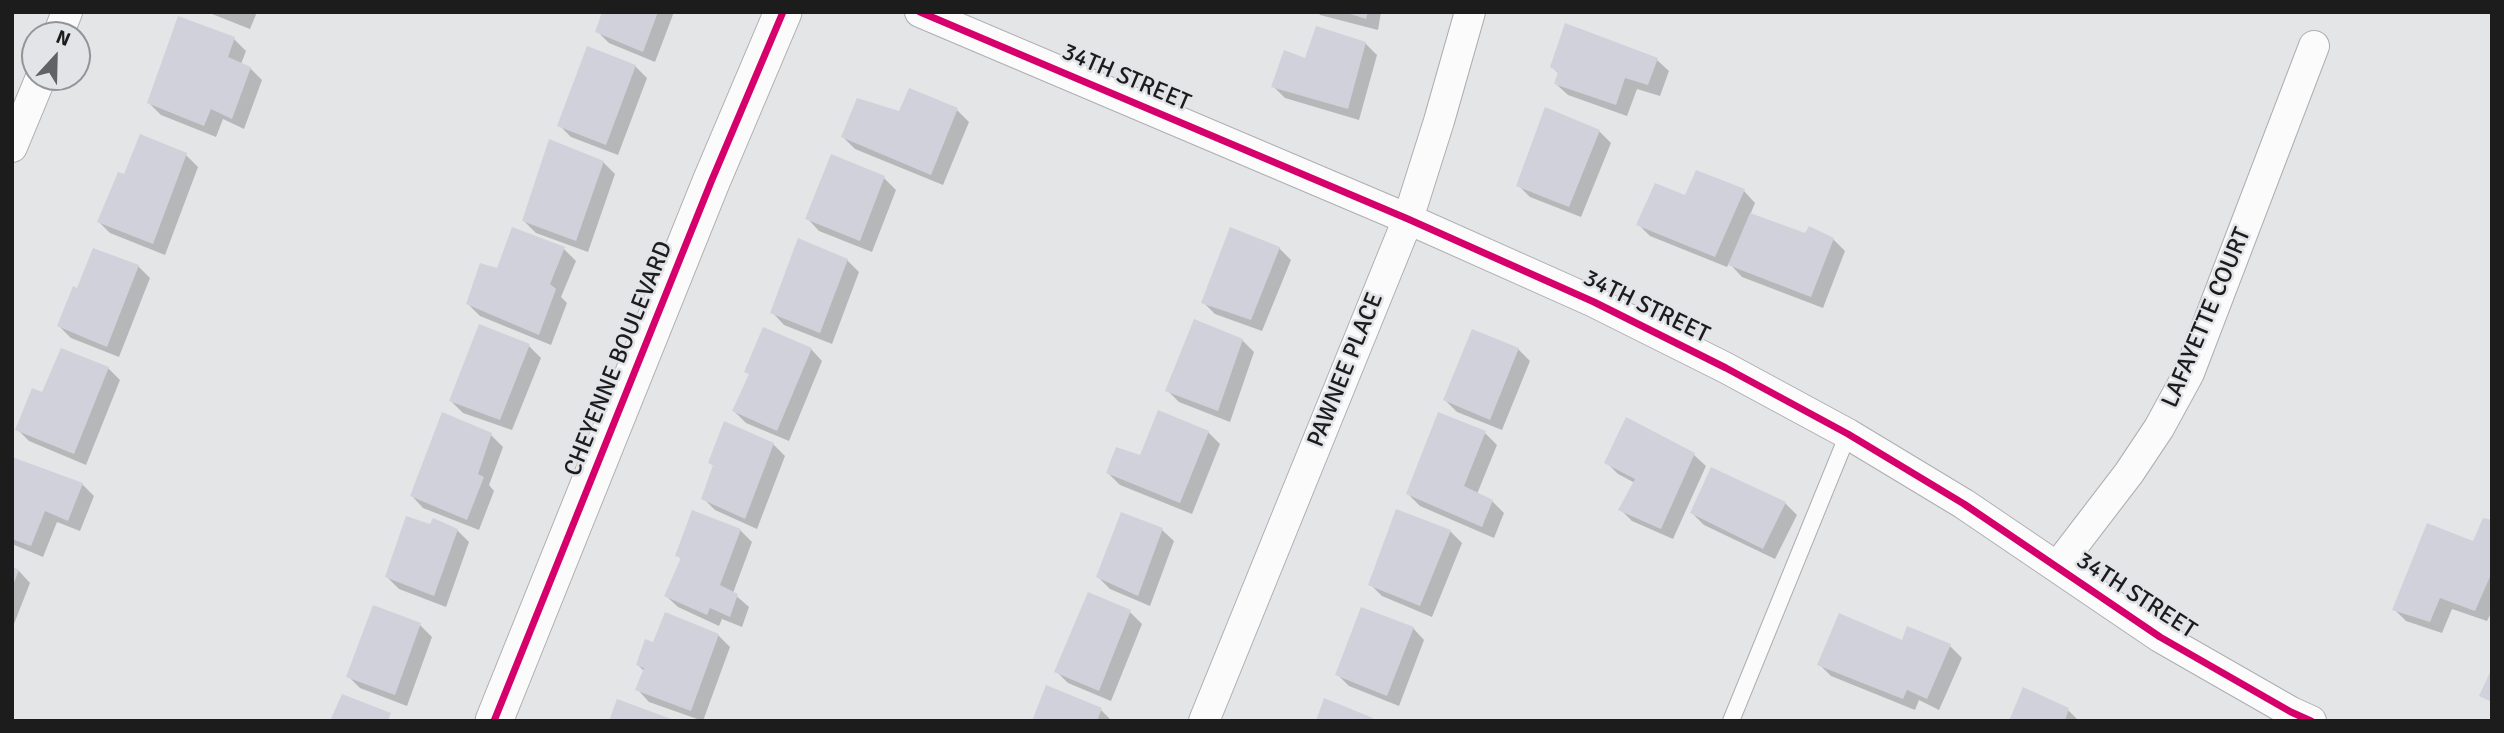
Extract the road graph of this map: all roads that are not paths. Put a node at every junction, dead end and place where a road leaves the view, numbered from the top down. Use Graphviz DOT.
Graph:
graph roads {
  1 [pos="783,12"];
  2 [pos="920,12"];
  3 [pos="1470,12"];
  4 [pos="2314,46"];
  5 [pos="35,91"];
  6 [pos="12,147"];
  7 [pos="1408,219"];
  8 [pos="1848,434"];
  9 [pos="2057,567"];
  10 [pos="494,721"];
  11 [pos="1204,721"];
  12 [pos="1731,721"];
  13 [pos="2311,721"];
  1 -- 10 [label="street, CHEYENNE BOULEVARD"];
  2 -- 7 [label="street, 34TH STREET"];
  3 -- 7 [label="street, PAWNEE PLACE"];
  4 -- 9 [label="street, LAFAYETTE COURT"];
  5 -- 6 [label="street"];
  7 -- 8 [label="street, 34TH STREET"];
  7 -- 11 [label="street, PAWNEE PLACE"];
  8 -- 9 [label="street, 34TH STREET"];
  8 -- 12 [label="lane"];
  9 -- 13 [label="street, 34TH STREET"];
}
